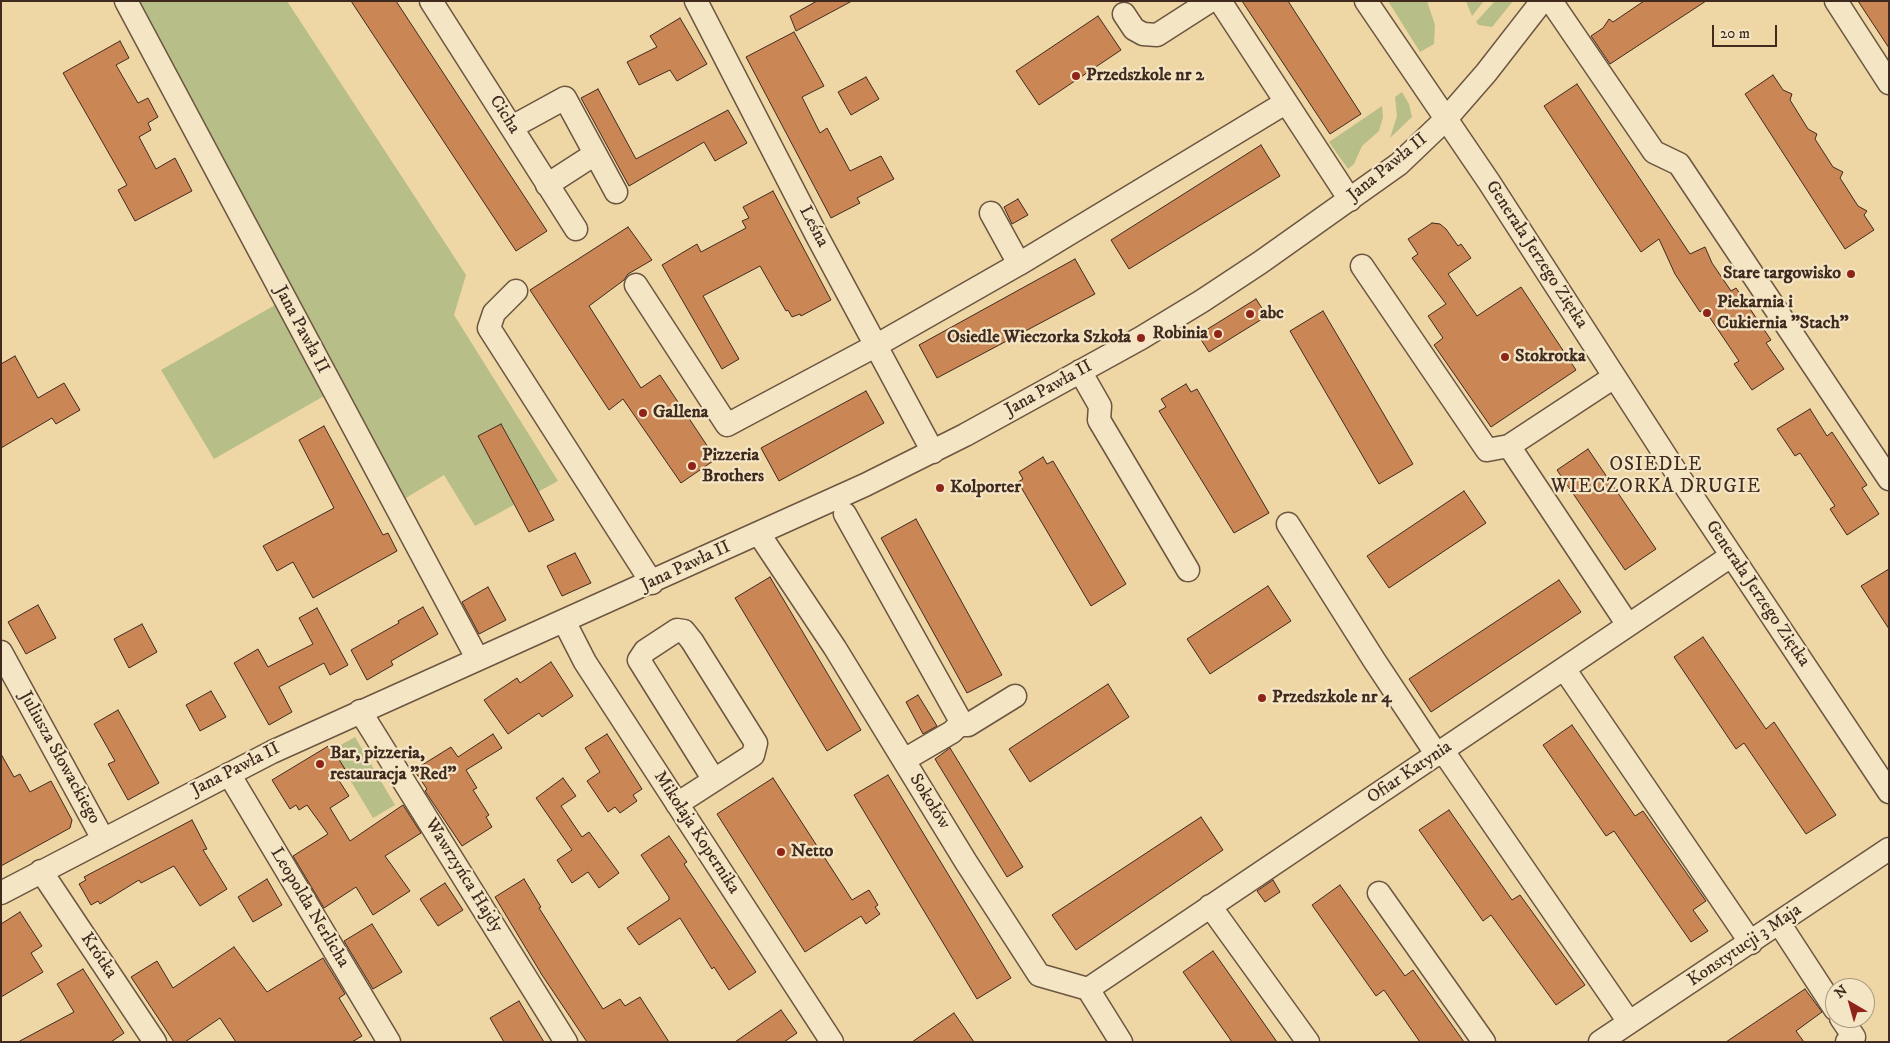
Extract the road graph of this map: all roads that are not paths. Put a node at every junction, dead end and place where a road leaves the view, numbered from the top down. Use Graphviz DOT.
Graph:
graph roads {
  1 [pos="126,1"];
  2 [pos="431,1"];
  3 [pos="696,1"];
  4 [pos="1210,1"];
  5 [pos="1220,1"];
  6 [pos="1366,1"];
  7 [pos="1542,1"];
  8 [pos="1551,1"];
  9 [pos="1836,1"];
  10 [pos="1124,14"];
  11 [pos="1889,83"];
  12 [pos="1285,103"];
  13 [pos="1445,120"];
  14 [pos="512,127"];
  15 [pos="596,154"];
  16 [pos="547,185"];
  17 [pos="616,192"];
  18 [pos="1350,200"];
  19 [pos="991,213"];
  20 [pos="576,229"];
  21 [pos="1019,264"];
  22 [pos="1362,266"];
  23 [pos="636,285"];
  24 [pos="516,291"];
  25 [pos="877,345"];
  26 [pos="1080,371"];
  27 [pos="1614,377"];
  28 [pos="1509,446"];
  29 [pos="933,452"];
  30 [pos="1889,479"];
  31 [pos="845,514"];
  32 [pos="1288,524"];
  33 [pos="760,534"];
  34 [pos="1731,556"];
  35 [pos="1188,570"];
  36 [pos="652,583"];
  37 [pos="564,621"];
  38 [pos="1628,625"];
  39 [pos="1,652"];
  40 [pos="477,658"];
  41 [pos="1565,670"];
  42 [pos="1015,696"];
  43 [pos="360,711"];
  44 [pos="959,725"];
  45 [pos="1440,753"];
  46 [pos="904,760"];
  47 [pos="229,774"];
  48 [pos="714,780"];
  49 [pos="1889,792"];
  50 [pos="677,804"];
  51 [pos="103,838"];
  52 [pos="1889,849"];
  53 [pos="41,871"];
  54 [pos="1,893"];
  55 [pos="1379,893"];
  56 [pos="1210,906"];
  57 [pos="1779,923"];
  58 [pos="1751,943"];
  59 [pos="1088,989"];
  60 [pos="1825,994"];
  61 [pos="1629,1022"];
  62 [pos="155,1042"];
  63 [pos="389,1042"];
  64 [pos="566,1042"];
  65 [pos="832,1042"];
  66 [pos="1121,1042"];
  67 [pos="1308,1042"];
  68 [pos="1484,1042"];
  69 [pos="1600,1042"];
  1 -- 40 [label="street, Jana Pawła II"];
  2 -- 14 [label="street, Cicha"];
  3 -- 25 [label="street, Leśna"];
  4 -- 10 [label="street"];
  5 -- 12 [label="street"];
  6 -- 13 [label="street, Generała Jerzego Ziętka"];
  7 -- 13 [label="street, Jana Pawła II"];
  8 -- 30 [label="street"];
  9 -- 11 [label="street"];
  12 -- 18 [label="street"];
  12 -- 21 [label="street"];
  13 -- 18 [label="street, Jana Pawła II"];
  13 -- 27 [label="street, Generała Jerzego Ziętka"];
  14 -- 15 [label="street"];
  14 -- 16 [label="street, Cicha"];
  15 -- 16 [label="street"];
  15 -- 17 [label="street"];
  16 -- 20 [label="street, Cicha"];
  18 -- 26 [label="street, Jana Pawła II"];
  19 -- 21 [label="street"];
  21 -- 25 [label="street"];
  22 -- 28 [label="street"];
  23 -- 25 [label="street"];
  24 -- 36 [label="street"];
  25 -- 29 [label="street, Leśna"];
  26 -- 29 [label="street, Jana Pawła II"];
  26 -- 35 [label="street"];
  27 -- 28 [label="street"];
  27 -- 34 [label="street, Generała Jerzego Ziętka"];
  28 -- 38 [label="street"];
  29 -- 33 [label="street, Jana Pawła II"];
  31 -- 44 [label="street"];
  32 -- 45 [label="street"];
  33 -- 36 [label="street, Jana Pawła II"];
  33 -- 46 [label="street, Sokołów"];
  34 -- 38 [label="street, Ofiar Katynia"];
  34 -- 49 [label="street, Generała Jerzego Ziętka"];
  36 -- 37 [label="street, Jana Pawła II"];
  37 -- 40 [label="street, Jana Pawła II"];
  37 -- 50 [label="street, Mikołaja Kopernika"];
  38 -- 41 [label="street, Ofiar Katynia"];
  39 -- 51 [label="street, Juliusza Słowackiego"];
  40 -- 43 [label="street, Jana Pawła II"];
  41 -- 45 [label="street, Ofiar Katynia"];
  41 -- 58 [label="street"];
  42 -- 44 [label="street"];
  43 -- 47 [label="street, Jana Pawła II"];
  43 -- 64 [label="street, Wawrzyńca Hajdy"];
  44 -- 46 [label="street"];
  45 -- 56 [label="street, Ofiar Katynia"];
  45 -- 61 [label="street"];
  46 -- 59 [label="street, Sokołów"];
  47 -- 51 [label="street, Jana Pawła II"];
  47 -- 63 [label="street, Leopolda Nerlicha"];
  48 -- 48 [label="street"];
  48 -- 50 [label="street"];
  50 -- 65 [label="street, Mikołaja Kopernika"];
  51 -- 53 [label="street, Jana Pawła II"];
  52 -- 57 [label="street, Konstytucji 3 Maja"];
  53 -- 54 [label="street, Jana Pawła II"];
  53 -- 62 [label="street, Krótka"];
  55 -- 68 [label="street"];
  56 -- 59 [label="street, Ofiar Katynia"];
  56 -- 67 [label="street"];
  57 -- 58 [label="street, Konstytucji 3 Maja"];
  57 -- 60 [label="street"];
  58 -- 61 [label="street, Konstytucji 3 Maja"];
  59 -- 66 [label="street"];
  61 -- 69 [label="street, Konstytucji 3 Maja"];
}
